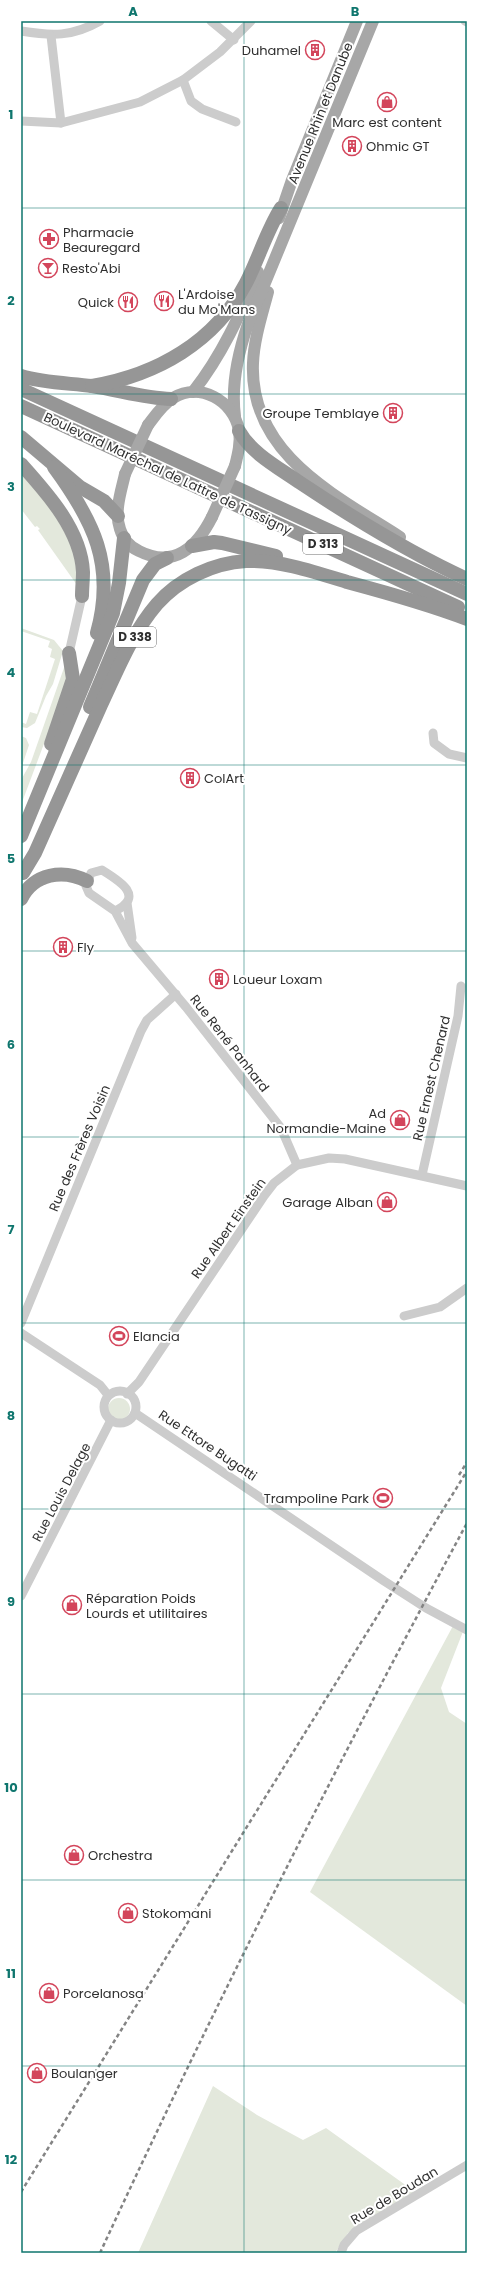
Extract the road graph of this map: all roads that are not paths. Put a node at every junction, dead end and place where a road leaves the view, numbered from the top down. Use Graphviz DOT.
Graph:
graph roads {
  1 [pos="100,21"];
  2 [pos="210,21"];
  3 [pos="251,21"];
  4 [pos="357,21"];
  5 [pos="373,21"];
  6 [pos="21,31"];
  7 [pos="51,36"];
  8 [pos="234,40"];
  9 [pos="183,80"];
  10 [pos="21,121"];
  11 [pos="236,122"];
  12 [pos="61,123"];
  13 [pos="287,211"];
  14 [pos="279,249"];
  15 [pos="21,376"];
  16 [pos="92,386"];
  17 [pos="21,389"];
  18 [pos="193,392"];
  19 [pos="171,399"];
  20 [pos="21,406"];
  21 [pos="235,416"];
  22 [pos="239,431"];
  23 [pos="21,437"];
  24 [pos="21,464"];
  25 [pos="54,467"];
  26 [pos="118,516"];
  27 [pos="124,538"];
  28 [pos="192,546"];
  29 [pos="419,556"];
  30 [pos="167,558"];
  31 [pos="467,579"];
  32 [pos="364,586"];
  33 [pos="467,594"];
  34 [pos="82,596"];
  35 [pos="467,612"];
  36 [pos="467,619"];
  37 [pos="69,653"];
  38 [pos="70,717"];
  39 [pos="433,733"];
  40 [pos="467,758"];
  41 [pos="52,761"];
  42 [pos="21,836"];
  43 [pos="22,876"];
  44 [pos="87,881"];
  45 [pos="21,899"];
  46 [pos="127,903"];
  47 [pos="115,911"];
  48 [pos="132,943"];
  49 [pos="462,986"];
  50 [pos="176,994"];
  51 [pos="297,1165"];
  52 [pos="422,1175"];
  53 [pos="467,1186"];
  54 [pos="467,1288"];
  55 [pos="404,1316"];
  56 [pos="21,1323"];
  57 [pos="21,1333"];
  58 [pos="127,1394"];
  59 [pos="108,1395"];
  60 [pos="135,1413"];
  61 [pos="111,1420"];
  62 [pos="21,1596"];
  63 [pos="467,1630"];
  64 [pos="467,2165"];
  65 [pos="341,2253"];
  1 -- 7 [label="street"];
  2 -- 8 [label="street"];
  3 -- 8 [label="street"];
  4 -- 13 [label="main road, Avenue Rhin et Danube"];
  5 -- 13 [label="main road, Avenue Rhin et Danube"];
  6 -- 7 [label="street"];
  7 -- 12 [label="street"];
  8 -- 9 [label="street"];
  9 -- 11 [label="street"];
  9 -- 12 [label="street"];
  10 -- 12 [label="street"];
  13 -- 14 [label="main road"];
  13 -- 16 [label="highway"];
  13 -- 18 [label="main road"];
  14 -- 21 [label="main road"];
  14 -- 29 [label="main road"];
  15 -- 16 [label="highway"];
  16 -- 19 [label="highway"];
  17 -- 33 [label="highway, Boulevard Maréchal de Lattre de Tassigny / D 313"];
  18 -- 19 [label="main road"];
  18 -- 21 [label="main road"];
  19 -- 26 [label="main road, bridge"];
  20 -- 35 [label="highway, Boulevard Maréchal de Lattre de Tassigny / D 313"];
  21 -- 22 [label="main road"];
  22 -- 28 [label="main road, bridge"];
  22 -- 29 [label="highway"];
  23 -- 25 [label="highway"];
  24 -- 34 [label="highway"];
  25 -- 26 [label="highway"];
  25 -- 38 [label="highway"];
  26 -- 27 [label="main road"];
  27 -- 30 [label="main road"];
  27 -- 38 [label="highway, D 338"];
  28 -- 30 [label="main road"];
  28 -- 32 [label="highway"];
  29 -- 31 [label="highway"];
  30 -- 43 [label="highway, D 338"];
  32 -- 36 [label="highway, D 338"];
  32 -- 43 [label="highway, D 338"];
  34 -- 37 [label="street"];
  37 -- 41 [label="highway"];
  38 -- 41 [label="highway, D 338"];
  39 -- 40 [label="street"];
  41 -- 42 [label="highway, D 338"];
  44 -- 45 [label="highway"];
  44 -- 46 [label="street"];
  44 -- 47 [label="street"];
  46 -- 47 [label="street"];
  46 -- 48 [label="street"];
  47 -- 48 [label="street, Rue René Panhard"];
  48 -- 50 [label="street, Rue René Panhard"];
  49 -- 52 [label="street, Rue Ernest Chenard"];
  50 -- 51 [label="street, Rue René Panhard"];
  50 -- 56 [label="street, Rue des Frères Voisin"];
  51 -- 52 [label="street, Rue Albert Einstein"];
  51 -- 58 [label="street, Rue Albert Einstein"];
  52 -- 53 [label="street, Rue Albert Einstein"];
  54 -- 55 [label="street"];
  57 -- 59 [label="street"];
  58 -- 59 [label="street"];
  58 -- 60 [label="street"];
  59 -- 61 [label="street"];
  60 -- 61 [label="street"];
  60 -- 63 [label="street, Rue Ettore Bugatti"];
  61 -- 62 [label="street, Rue Louis Delage"];
  64 -- 65 [label="street, Rue de Boudan"];
}
